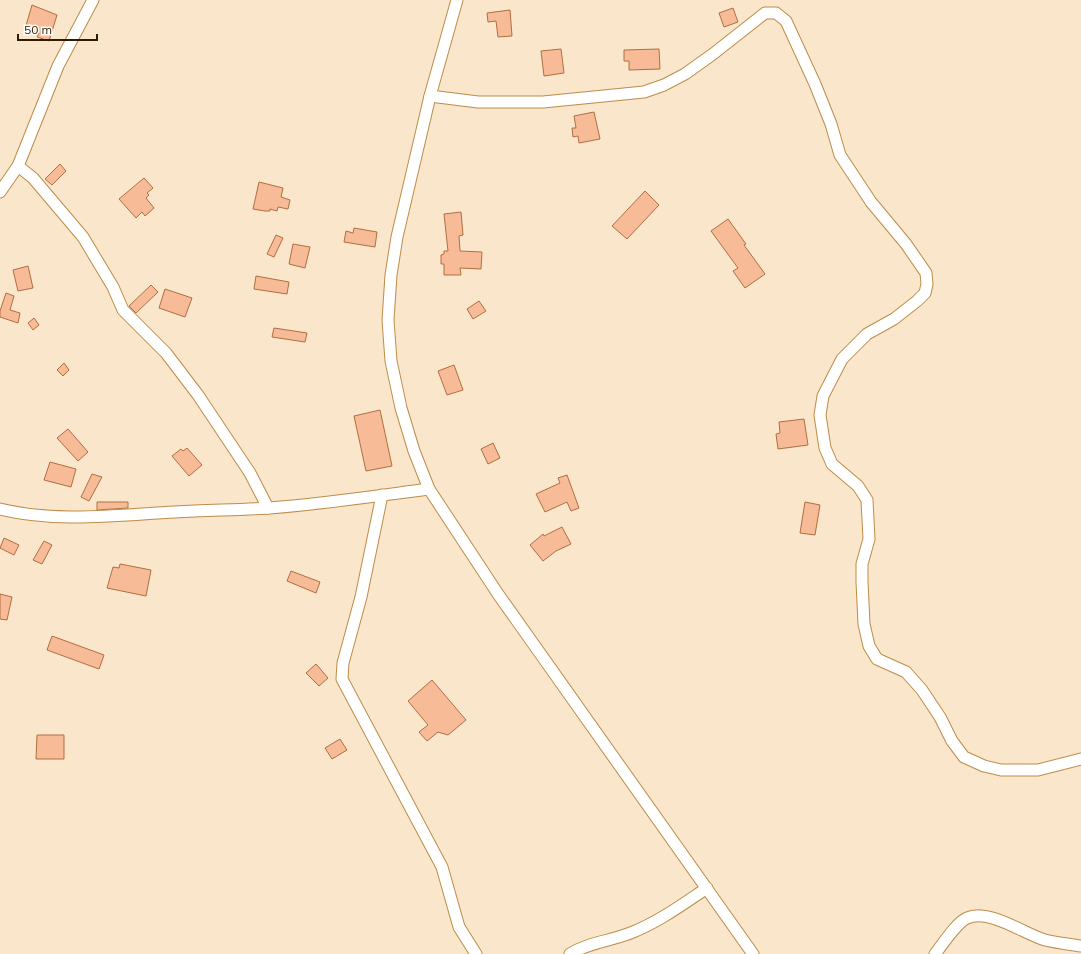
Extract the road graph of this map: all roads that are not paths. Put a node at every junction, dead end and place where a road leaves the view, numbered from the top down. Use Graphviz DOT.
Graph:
graph roads {
  1 [pos="93,0"];
  2 [pos="457,0"];
  3 [pos="430,96"];
  4 [pos="18,166"];
  5 [pos="0,192"];
  6 [pos="429,489"];
  7 [pos="382,495"];
  8 [pos="268,508"];
  9 [pos="0,509"];
  10 [pos="1081,759"];
  11 [pos="707,888"];
  12 [pos="1081,946"];
  13 [pos="476,954"];
  14 [pos="570,954"];
  15 [pos="753,954"];
  16 [pos="935,954"];
  1 -- 4 [label="street"];
  2 -- 3 [label="street"];
  3 -- 6 [label="street"];
  3 -- 10 [label="street"];
  4 -- 5 [label="street"];
  4 -- 8 [label="street"];
  6 -- 7 [label="street"];
  6 -- 11 [label="street"];
  7 -- 8 [label="street"];
  7 -- 13 [label="street"];
  8 -- 9 [label="street"];
  11 -- 14 [label="street"];
  11 -- 15 [label="street"];
  12 -- 16 [label="street"];
}
